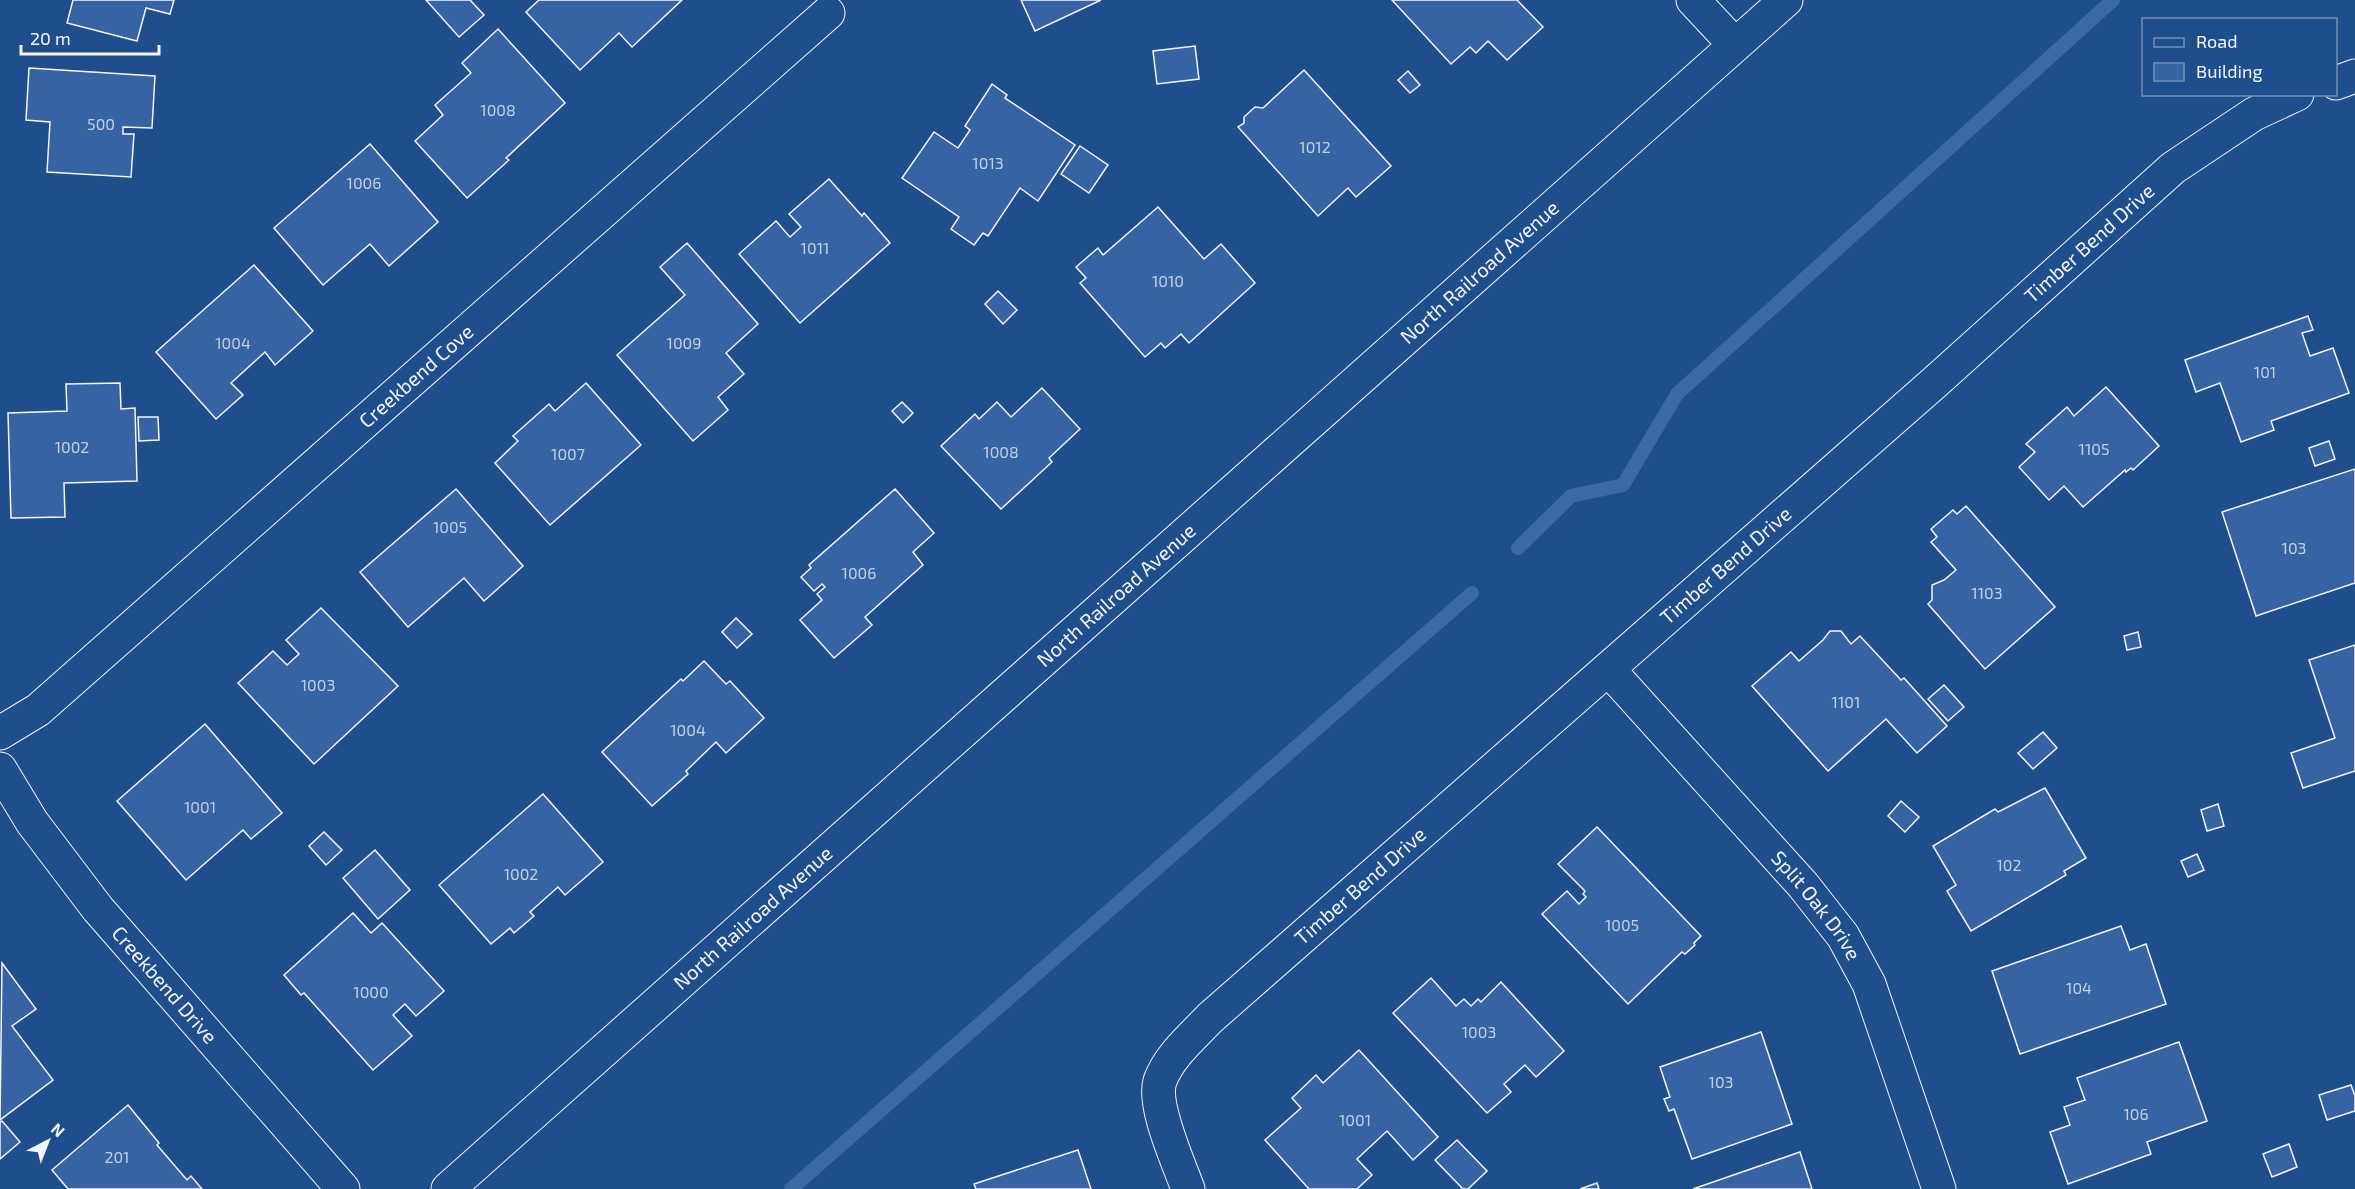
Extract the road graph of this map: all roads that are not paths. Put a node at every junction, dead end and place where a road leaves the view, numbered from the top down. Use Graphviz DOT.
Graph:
graph roads {
  1 [pos="1693,0"];
  2 [pos="1786,0"];
  3 [pos="828,13"];
  4 [pos="1735,45"];
  5 [pos="2355,76"];
  6 [pos="2337,83"];
  7 [pos="2293,96"];
  8 [pos="1609,670"];
  9 [pos="0,733"];
  10 [pos="0,769"];
  11 [pos="343,1189"];
  12 [pos="448,1189"];
  13 [pos="1188,1189"];
  14 [pos="1939,1189"];
  1 -- 4 [label="street"];
  2 -- 4 [label="street, North Railroad Avenue"];
  3 -- 9 [label="street, Creekbend Cove"];
  4 -- 12 [label="street, North Railroad Avenue"];
  5 -- 6 [label="street"];
  7 -- 8 [label="street, Timber Bend Drive"];
  8 -- 13 [label="street, Timber Bend Drive"];
  8 -- 14 [label="street, Split Oak Drive"];
  10 -- 11 [label="street, Creekbend Drive"];
}
